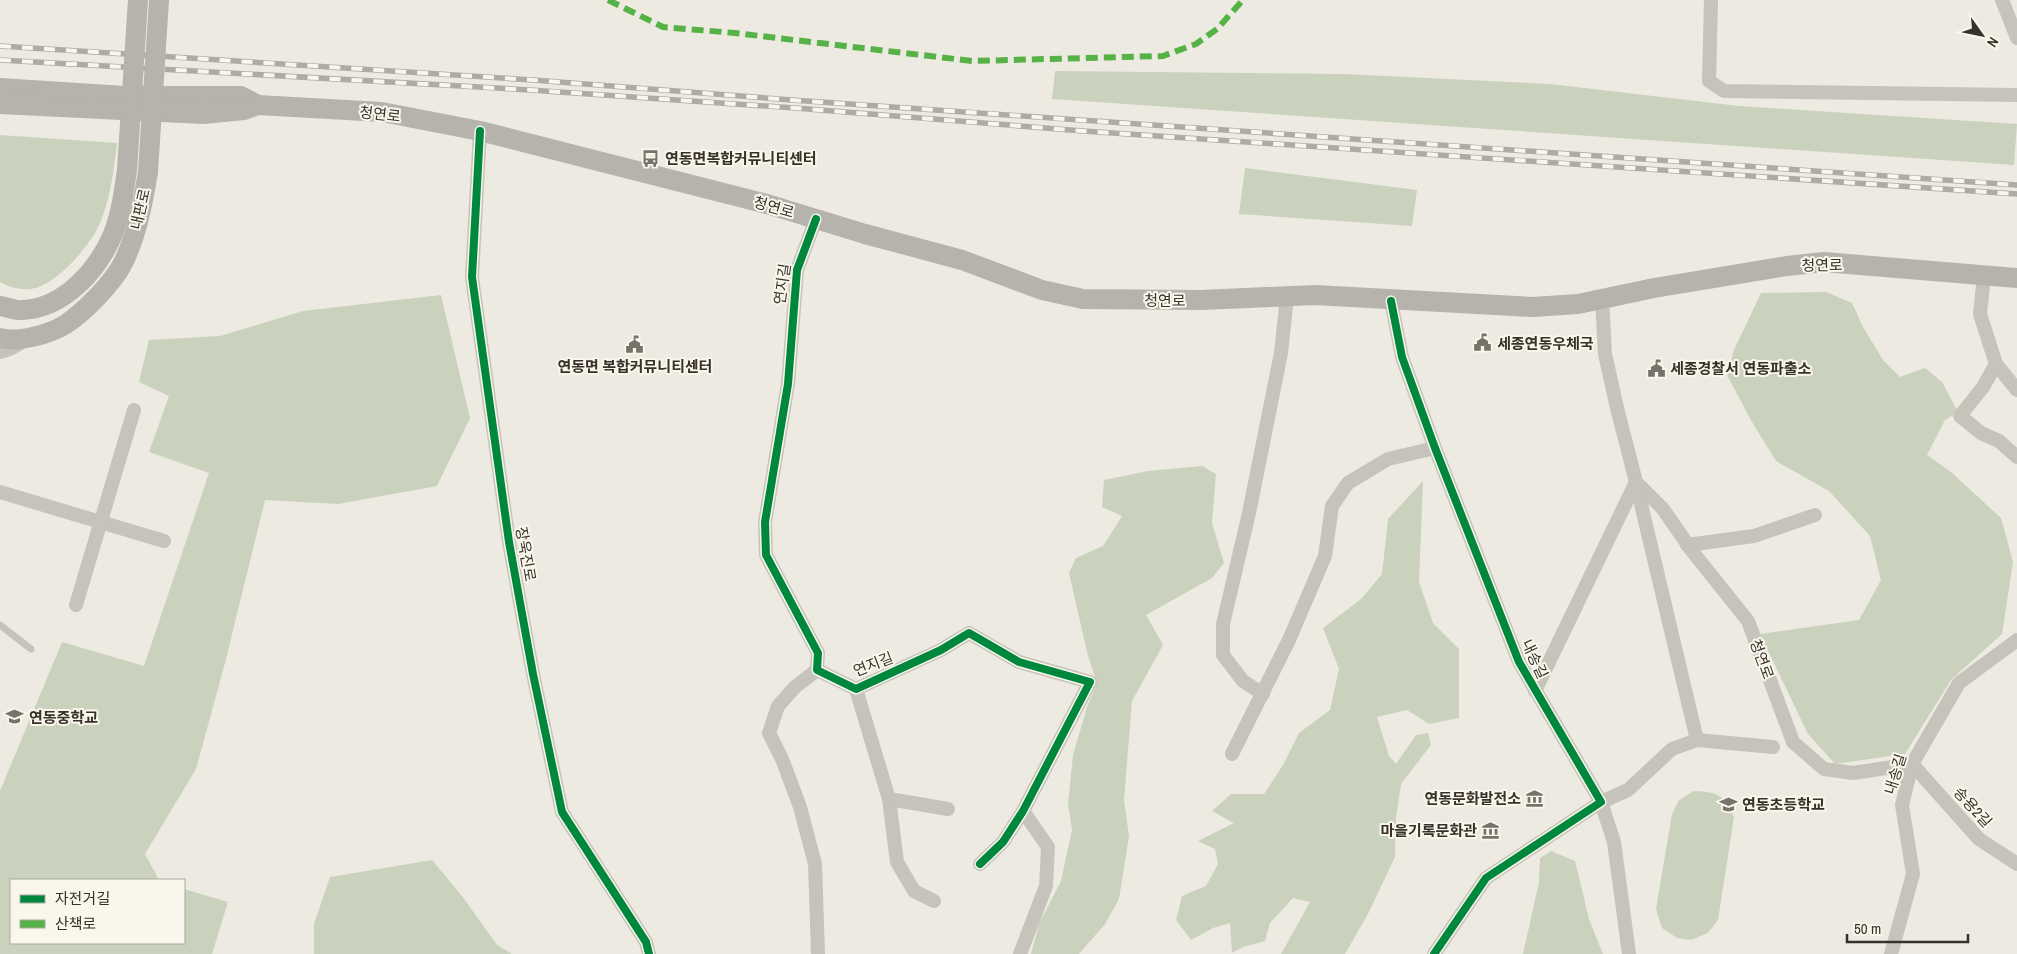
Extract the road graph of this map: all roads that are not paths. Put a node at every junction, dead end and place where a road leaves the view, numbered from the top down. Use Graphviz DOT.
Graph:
graph roads {
  1 [pos="138,0"];
  2 [pos="159,0"];
  3 [pos="1711,0"];
  4 [pos="2002,0"];
  5 [pos="2017,38"];
  6 [pos="0,88"];
  7 [pos="2017,95"];
  8 [pos="0,104"];
  9 [pos="258,105"];
  10 [pos="32,106"];
  11 [pos="0,113"];
  12 [pos="480,131"];
  13 [pos="816,219"];
  14 [pos="1984,276"];
  15 [pos="2017,278"];
  16 [pos="1287,296"];
  17 [pos="1602,299"];
  18 [pos="1390,300"];
  19 [pos="0,306"];
  20 [pos="0,338"];
  21 [pos="30,338"];
  22 [pos="0,352"];
  23 [pos="1996,364"];
  24 [pos="2017,390"];
  25 [pos="134,410"];
  26 [pos="1435,448"];
  27 [pos="2017,457"];
  28 [pos="1636,482"];
  29 [pos="0,492"];
  30 [pos="1815,515"];
  31 [pos="101,522"];
  32 [pos="164,541"];
  33 [pos="1687,545"];
  34 [pos="76,605"];
  35 [pos="0,626"];
  36 [pos="2017,640"];
  37 [pos="31,649"];
  38 [pos="817,670"];
  39 [pos="856,689"];
  40 [pos="1535,691"];
  41 [pos="1263,694"];
  42 [pos="1697,740"];
  43 [pos="1773,747"];
  44 [pos="1232,754"];
  45 [pos="1912,764"];
  46 [pos="889,799"];
  47 [pos="1602,802"];
  48 [pos="948,809"];
  49 [pos="1023,811"];
  50 [pos="980,864"];
  51 [pos="2017,864"];
  52 [pos="934,901"];
  53 [pos="649,954"];
  54 [pos="818,954"];
  55 [pos="1020,954"];
  56 [pos="1434,954"];
  57 [pos="1629,954"];
  58 [pos="1891,954"];
  1 -- 19 [label="main road, 내판로, bridge"];
  2 -- 21 [label="main road, 내판로, bridge"];
  3 -- 7 [label="street"];
  4 -- 5 [label="street"];
  6 -- 9 [label="main road, 청연로"];
  8 -- 10 [label="main road, 청연로"];
  9 -- 10 [label="main road, 청연로"];
  9 -- 12 [label="main road, 청연로"];
  10 -- 11 [label="main road"];
  12 -- 13 [label="main road, 청연로"];
  12 -- 53 [label="street, 장욱진로"];
  13 -- 16 [label="main road, 청연로"];
  13 -- 38 [label="street, 연지길"];
  14 -- 15 [label="main road, 청연로"];
  14 -- 17 [label="main road, 청연로"];
  14 -- 23 [label="street"];
  16 -- 18 [label="main road, 청연로"];
  16 -- 41 [label="street"];
  17 -- 18 [label="main road, 청연로"];
  17 -- 28 [label="street, 청연로"];
  18 -- 26 [label="street, 내송길"];
  20 -- 21 [label="main road, 내판로"];
  21 -- 22 [label="street"];
  23 -- 24 [label="street"];
  23 -- 27 [label="street"];
  25 -- 31 [label="street"];
  26 -- 40 [label="street, 내송길"];
  26 -- 41 [label="street"];
  28 -- 33 [label="street, 청연로"];
  28 -- 40 [label="street"];
  28 -- 42 [label="street, 청연로"];
  29 -- 31 [label="street"];
  30 -- 33 [label="street"];
  31 -- 32 [label="street"];
  31 -- 34 [label="street"];
  33 -- 45 [label="street, 청연로"];
  35 -- 37 [label="lane"];
  36 -- 45 [label="street, 내송길"];
  38 -- 39 [label="street, 연지길"];
  38 -- 54 [label="street"];
  39 -- 46 [label="street, 연지길"];
  39 -- 49 [label="street, 연지길"];
  40 -- 47 [label="street, 내송길"];
  41 -- 44 [label="street"];
  42 -- 43 [label="street"];
  42 -- 47 [label="street"];
  45 -- 51 [label="street, 송용2길"];
  45 -- 58 [label="street, 내송길"];
  46 -- 48 [label="street"];
  46 -- 52 [label="street, 연지길"];
  47 -- 56 [label="street"];
  47 -- 57 [label="street, 내송길"];
  49 -- 50 [label="street, 연지길"];
  49 -- 55 [label="street"];
}
